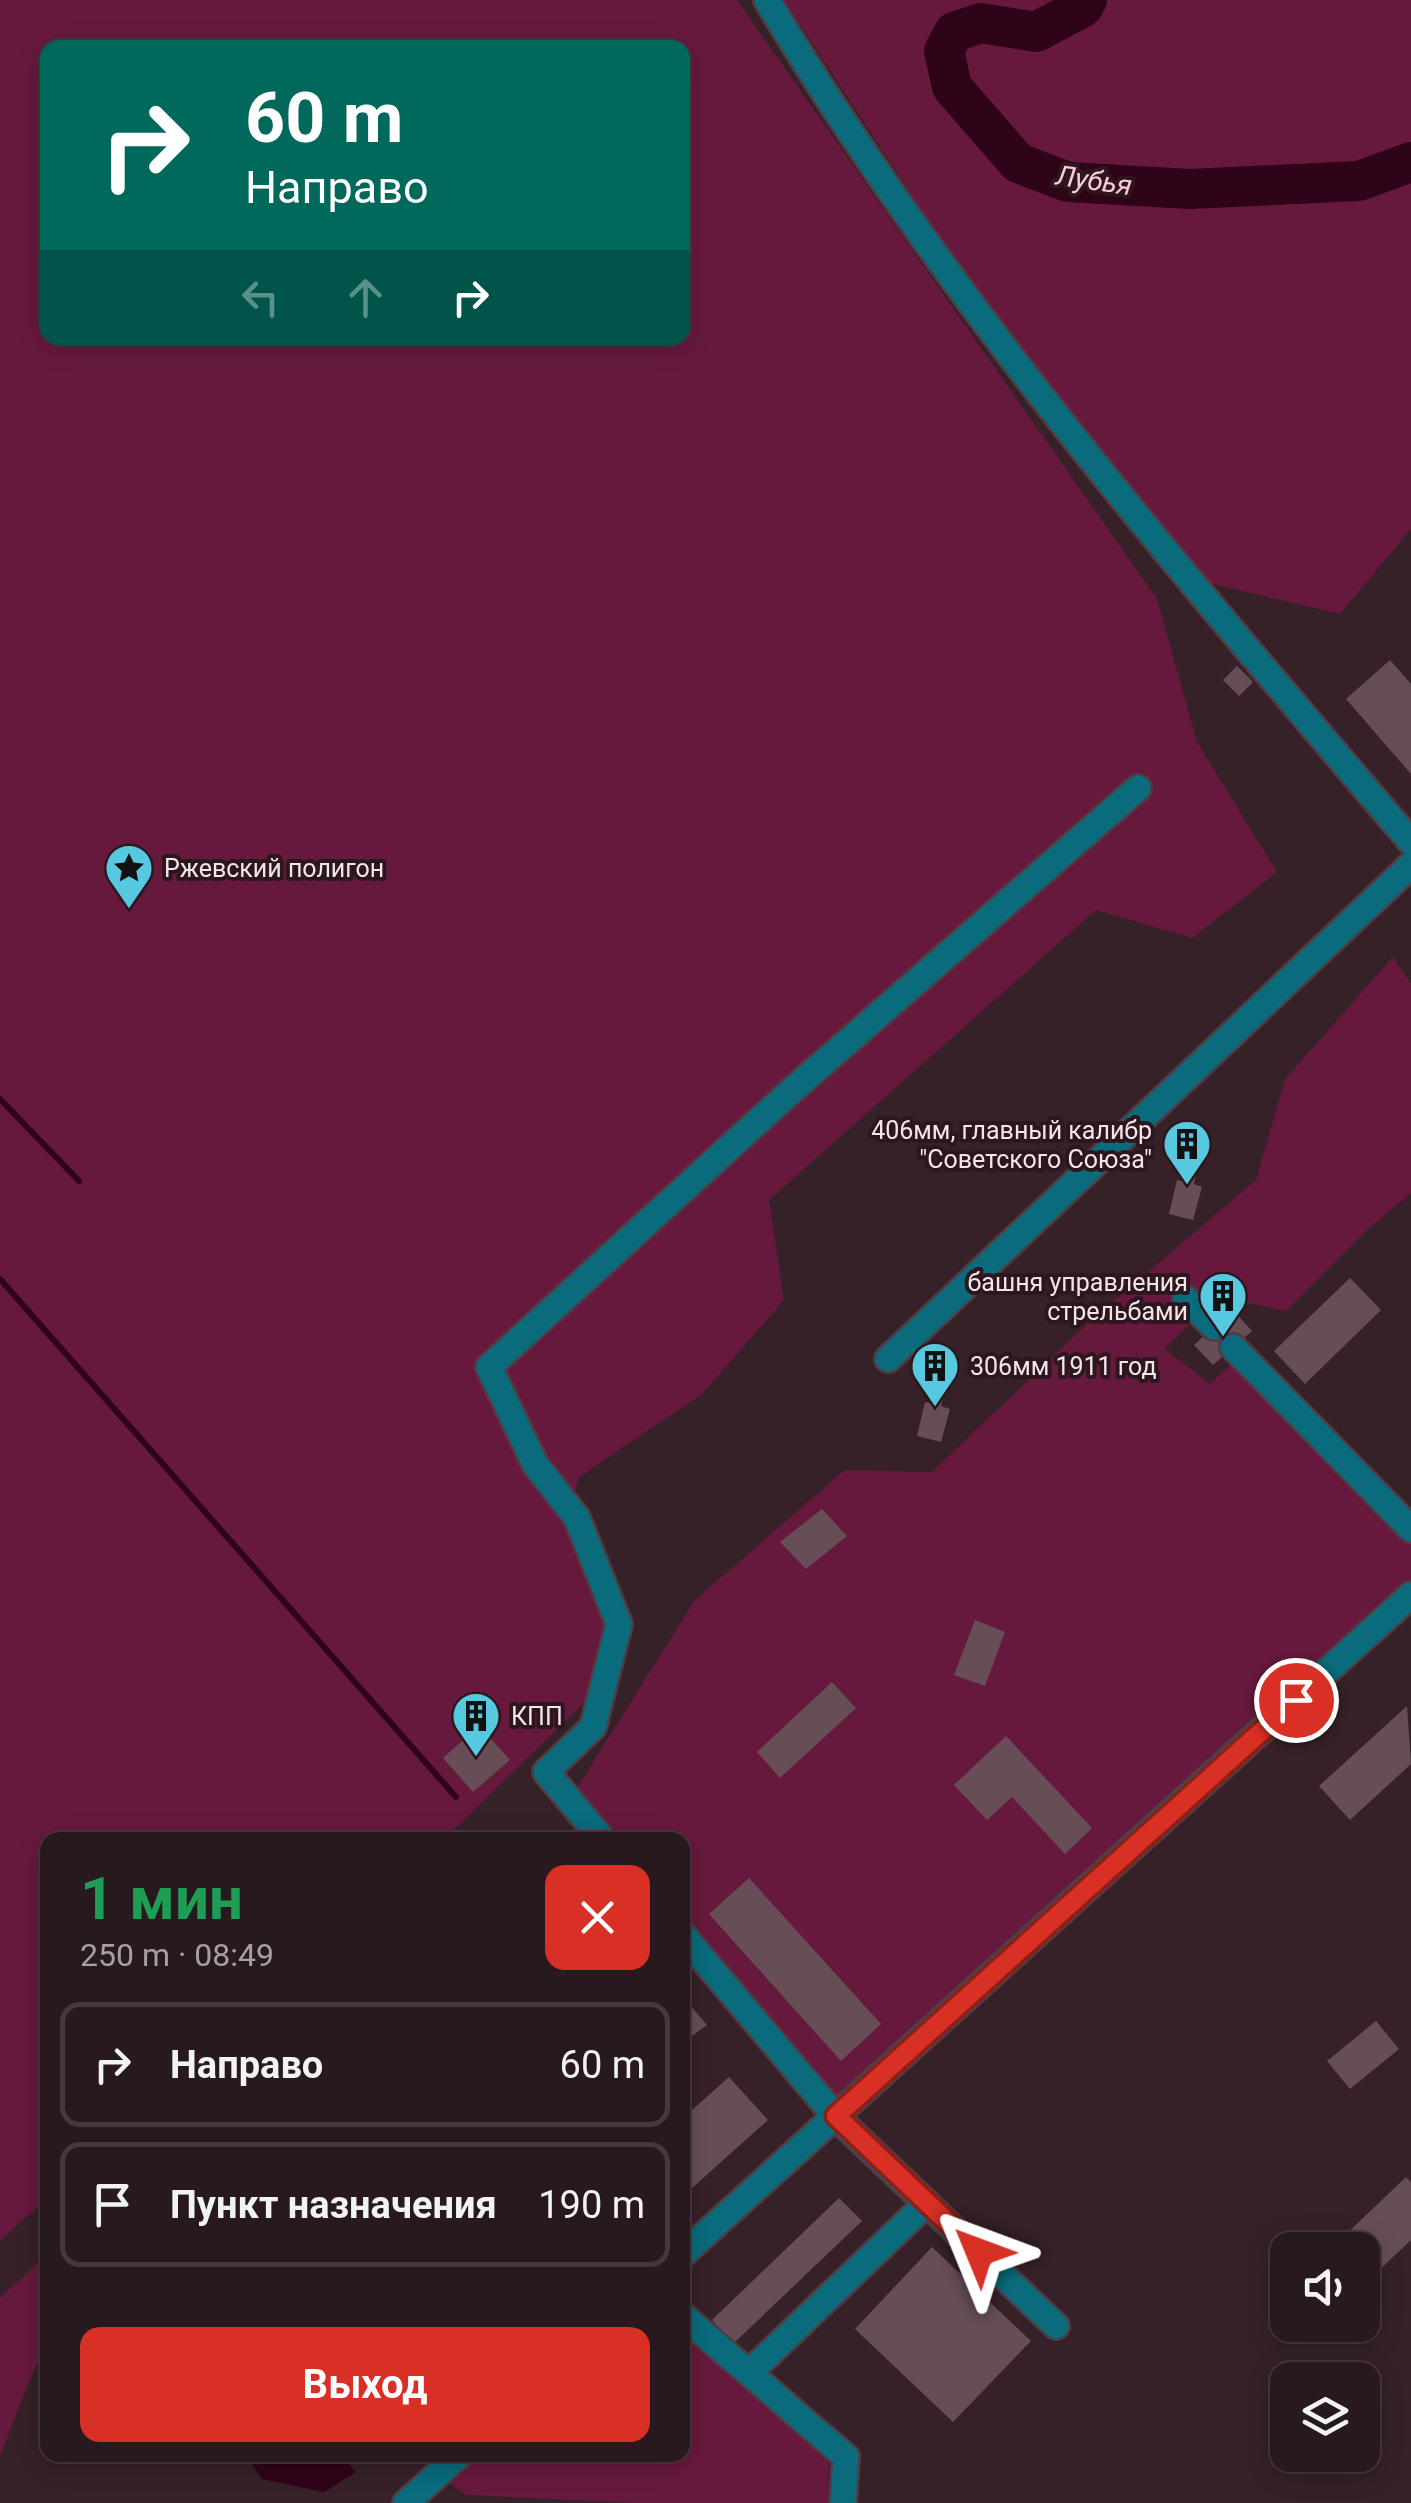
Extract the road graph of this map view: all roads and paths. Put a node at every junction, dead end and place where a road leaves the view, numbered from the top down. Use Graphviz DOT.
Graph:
graph roads {
  1 [pos="767,0"];
  2 [pos="1138,788"];
  3 [pos="1411,842"];
  4 [pos="1411,866"];
  5 [pos="1186,1299"];
  6 [pos="1214,1327"];
  7 [pos="1233,1347"];
  8 [pos="888,1359"];
  9 [pos="1411,1529"];
  10 [pos="1411,1596"];
  11 [pos="596,1832"];
  12 [pos="690,1943"];
  13 [pos="836,2116"];
  14 [pos="927,2204"];
  15 [pos="690,2247"];
  16 [pos="690,2322"];
  17 [pos="1056,2326"];
  18 [pos="749,2373"];
  19 [pos="451,2462"];
  20 [pos="406,2503"];
  21 [pos="843,2503"];
  1 -- 3 [label="lane"];
  2 -- 11 [label="lane"];
  4 -- 8 [label="lane"];
  5 -- 6 [label="lane"];
  7 -- 9 [label="lane"];
  10 -- 13 [label="lane"];
  12 -- 13 [label="lane"];
  13 -- 14 [label="lane"];
  13 -- 15 [label="lane"];
  14 -- 17 [label="lane"];
  14 -- 18 [label="lane"];
  16 -- 18 [label="lane"];
  18 -- 21 [label="lane"];
  19 -- 20 [label="lane"];
}
